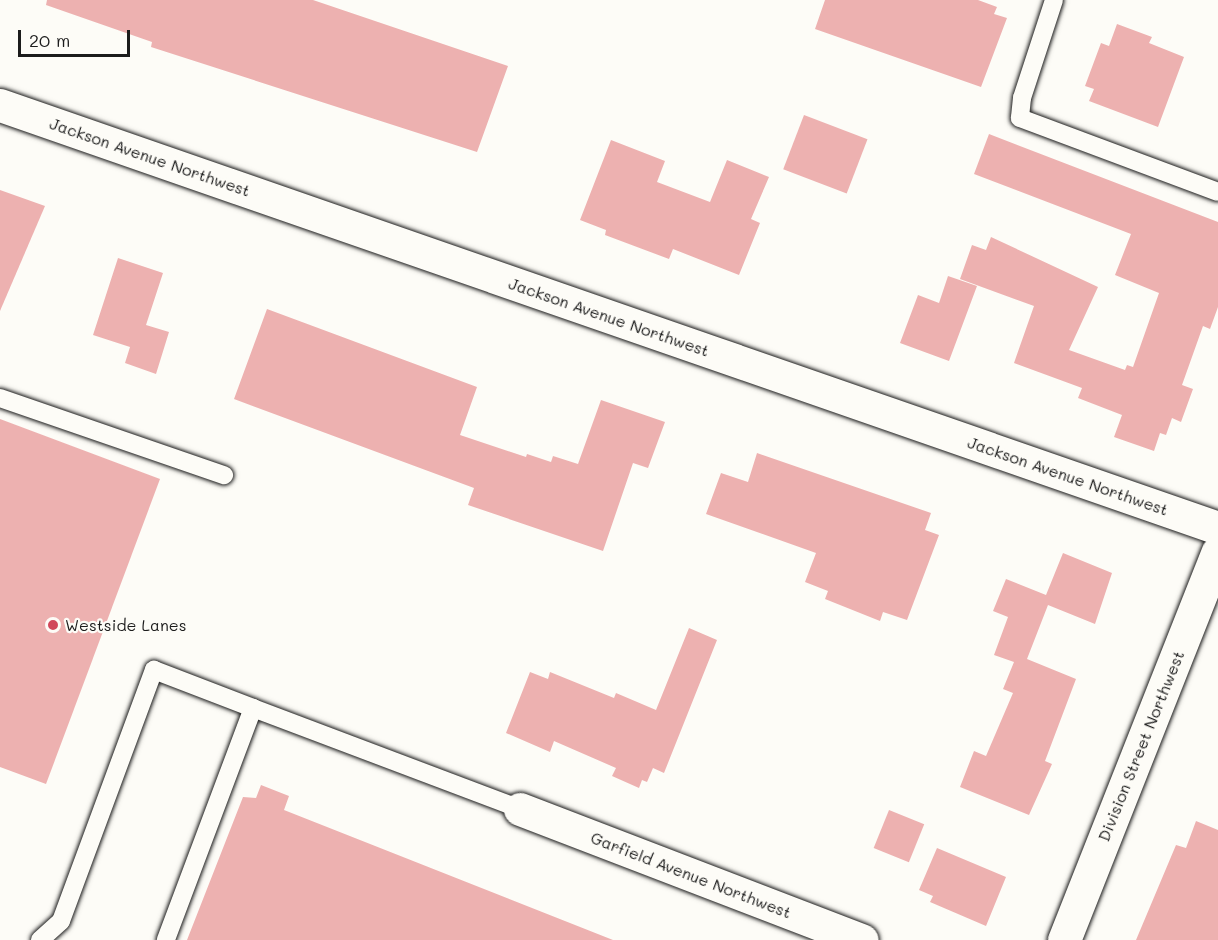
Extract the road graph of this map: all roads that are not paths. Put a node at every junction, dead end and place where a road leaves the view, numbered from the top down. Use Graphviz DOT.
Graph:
graph roads {
  1 [pos="1054,0"];
  2 [pos="0,105"];
  3 [pos="1218,192"];
  4 [pos="0,398"];
  5 [pos="224,475"];
  6 [pos="1218,528"];
  7 [pos="1218,552"];
  8 [pos="254,708"];
  9 [pos="520,809"];
  10 [pos="40,940"];
  11 [pos="166,940"];
  12 [pos="862,940"];
  13 [pos="1064,940"];
  1 -- 3 [label="lane"];
  2 -- 6 [label="street, Jackson Avenue Northwest"];
  4 -- 5 [label="lane"];
  7 -- 13 [label="street, Division Street Northwest"];
  8 -- 9 [label="lane"];
  8 -- 10 [label="lane"];
  8 -- 11 [label="lane"];
  9 -- 12 [label="street, Garfield Avenue Northwest"];
}
